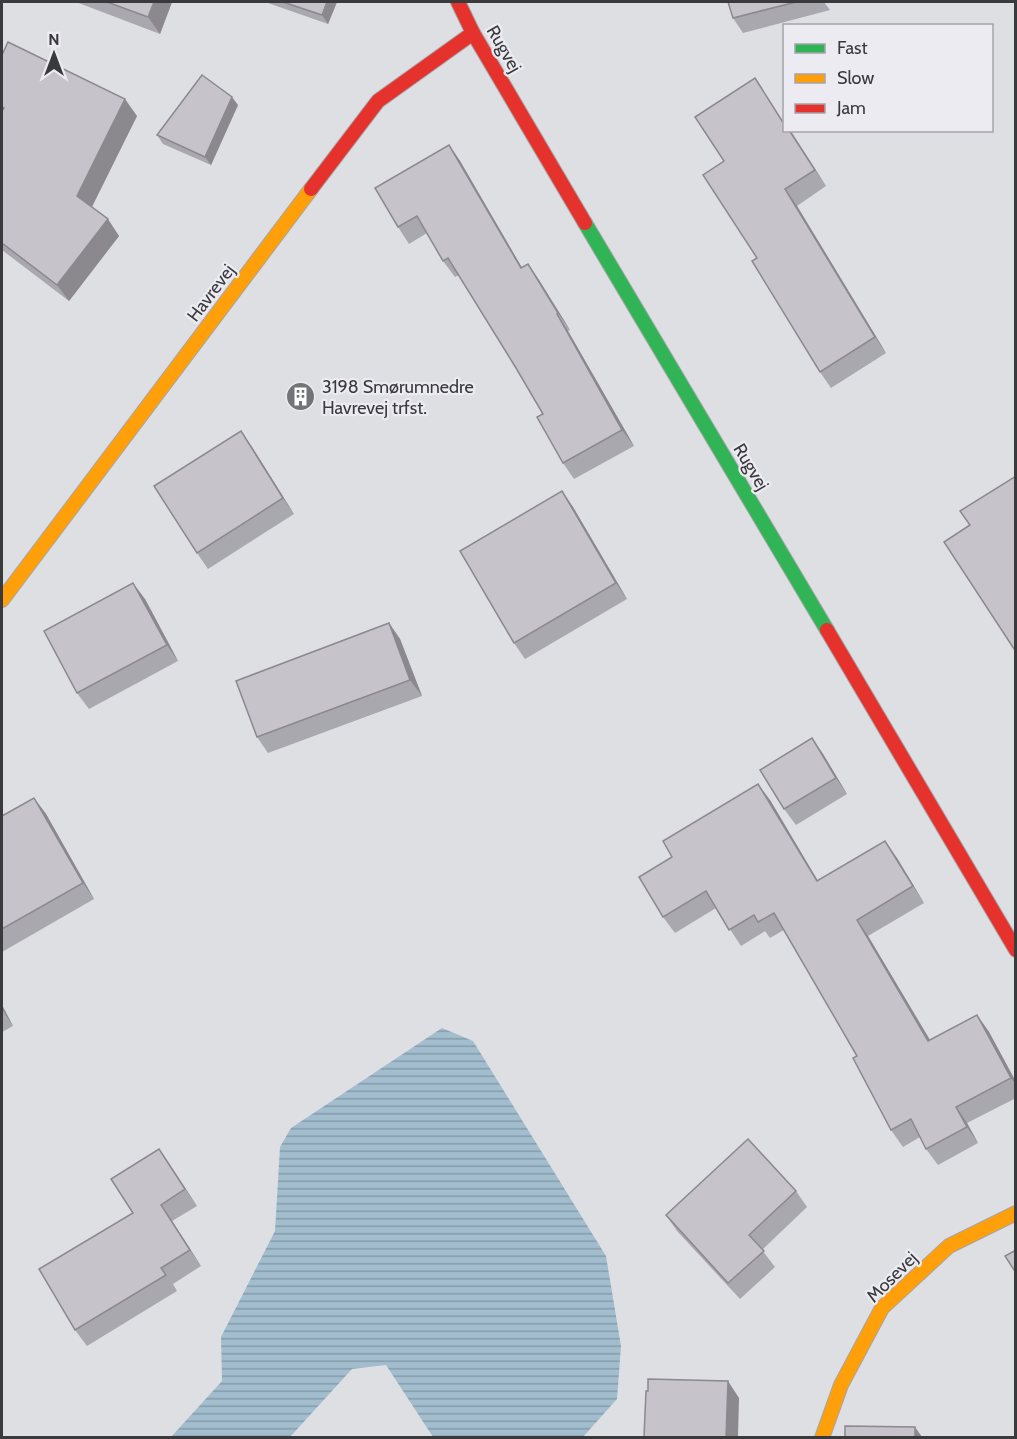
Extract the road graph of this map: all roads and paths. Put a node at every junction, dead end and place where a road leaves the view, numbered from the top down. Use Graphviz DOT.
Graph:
graph roads {
  1 [pos="458,2"];
  2 [pos="473,33"];
  3 [pos="2,600"];
  4 [pos="1016,950"];
  5 [pos="1016,1213"];
  6 [pos="822,1437"];
  1 -- 2 [label="street, Rugvej"];
  2 -- 3 [label="street, Havrevej"];
  2 -- 4 [label="street, Rugvej"];
  5 -- 6 [label="street, Mosevej"];
}
